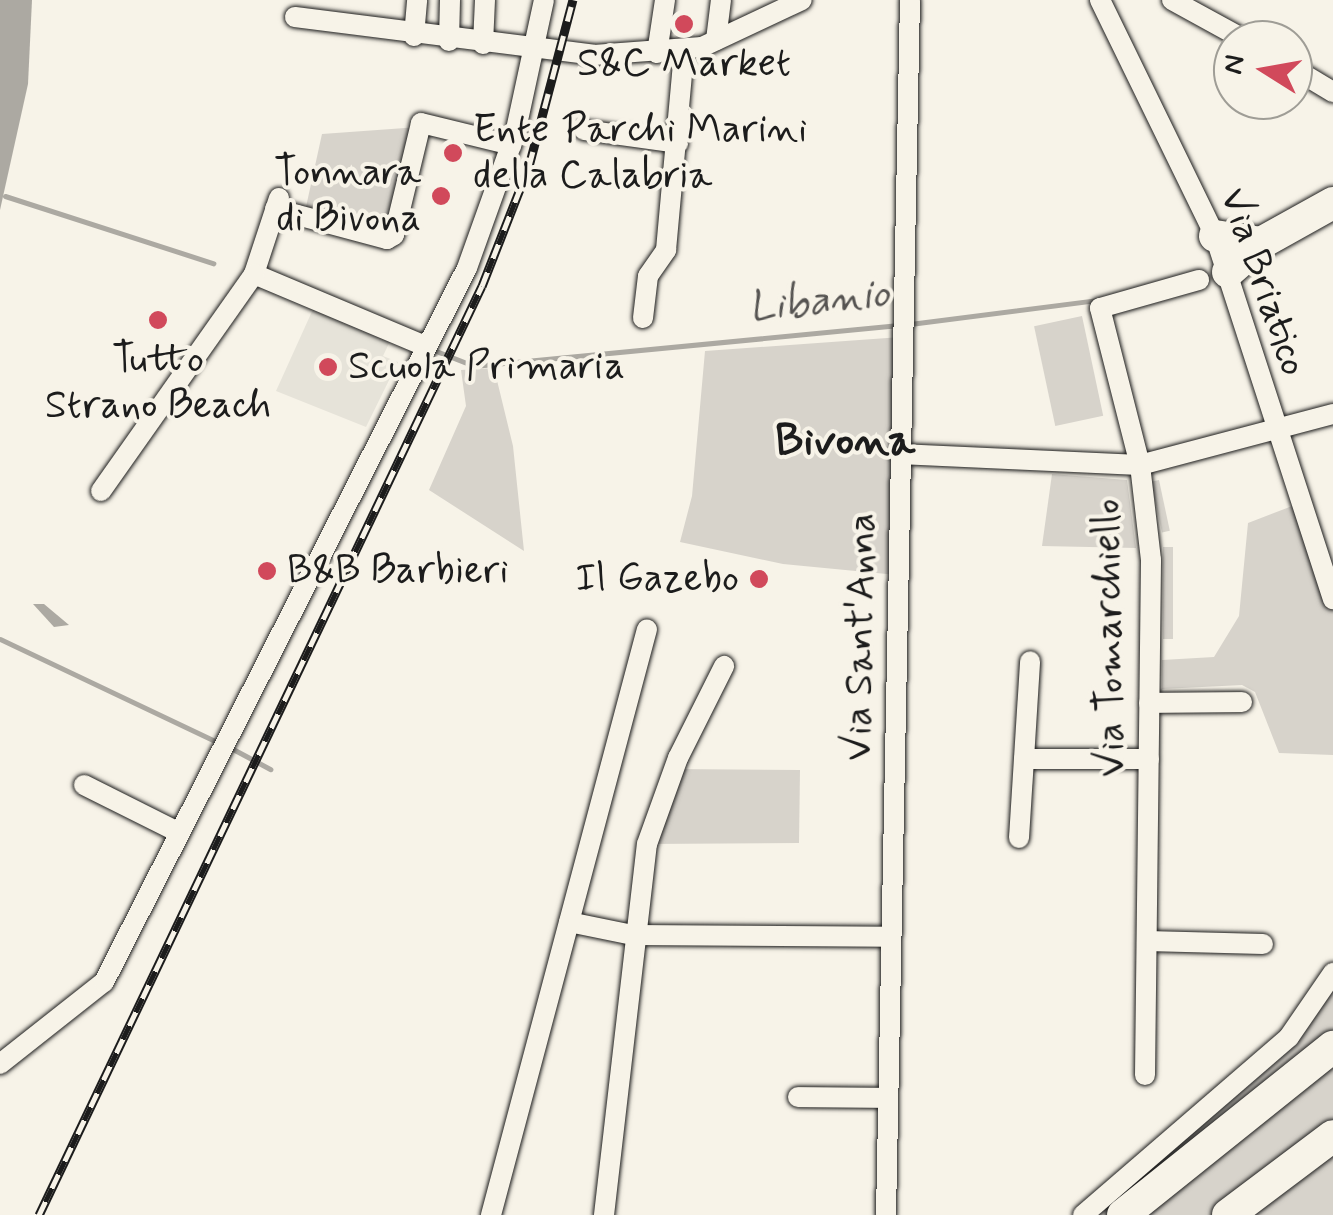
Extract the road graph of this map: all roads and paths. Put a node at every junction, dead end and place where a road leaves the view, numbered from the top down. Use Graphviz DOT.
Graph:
graph roads {
  1 [pos="417,0"];
  2 [pos="450,0"];
  3 [pos="485,0"];
  4 [pos="544,0"];
  5 [pos="665,0"];
  6 [pos="721,0"];
  7 [pos="802,0"];
  8 [pos="910,0"];
  9 [pos="1100,0"];
  10 [pos="1172,0"];
  11 [pos="295,17"];
  12 [pos="1213,23"];
  13 [pos="414,36"];
  14 [pos="537,39"];
  15 [pos="716,40"];
  16 [pos="449,41"];
  17 [pos="483,44"];
  18 [pos="684,51"];
  19 [pos="656,53"];
  20 [pos="584,130"];
  21 [pos="678,142"];
  22 [pos="511,144"];
  23 [pos="1333,203"];
  24 [pos="1215,236"];
  25 [pos="1261,243"];
  26 [pos="254,274"];
  27 [pos="1214,276"];
  28 [pos="643,318"];
  29 [pos="423,345"];
  30 [pos="1333,414"];
  31 [pos="1277,432"];
  32 [pos="899,454"];
  33 [pos="1140,465"];
  34 [pos="101,491"];
  35 [pos="1333,599"];
  36 [pos="646,629"];
  37 [pos="1030,661"];
  38 [pos="724,666"];
  39 [pos="1242,702"];
  40 [pos="1149,703"];
  41 [pos="1024,759"];
  42 [pos="1149,759"];
  43 [pos="84,785"];
  44 [pos="180,833"];
  45 [pos="1019,838"];
  46 [pos="569,922"];
  47 [pos="633,935"];
  48 [pos="890,937"];
  49 [pos="1147,941"];
  50 [pos="1262,944"];
  51 [pos="1333,972"];
  52 [pos="1333,1047"];
  53 [pos="4,1055"];
  54 [pos="1146,1076"];
  55 [pos="798,1097"];
  56 [pos="888,1098"];
  57 [pos="1333,1136"];
  58 [pos="492,1215"];
  59 [pos="604,1215"];
  60 [pos="886,1215"];
  61 [pos="1083,1215"];
  62 [pos="1123,1215"];
  63 [pos="1228,1215"];
  1 -- 13 [label="street"];
  2 -- 16 [label="street"];
  3 -- 17 [label="street"];
  4 -- 14 [label="street"];
  5 -- 19 [label="street"];
  6 -- 15 [label="street"];
  7 -- 15 [label="street"];
  8 -- 32 [label="street, Via Sant'Anna"];
  9 -- 24 [label="street, Via Briatico"];
  10 -- 12 [label="street"];
  11 -- 13 [label="street"];
  13 -- 16 [label="street"];
  14 -- 17 [label="street"];
  14 -- 19 [label="street"];
  14 -- 22 [label="street"];
  15 -- 18 [label="street"];
  16 -- 17 [label="street"];
  18 -- 19 [label="street"];
  18 -- 21 [label="street"];
  20 -- 21 [label="street"];
  21 -- 28 [label="street"];
  22 -- 26 [label="street"];
  22 -- 29 [label="street"];
  23 -- 25 [label="main road"];
  24 -- 25 [label="main road"];
  24 -- 27 [label="street, Via Briatico"];
  25 -- 27 [label="main road"];
  26 -- 29 [label="street"];
  26 -- 34 [label="street"];
  27 -- 31 [label="street, Via Briatico"];
  27 -- 33 [label="street, Via Tomarchiello"];
  29 -- 44 [label="street"];
  30 -- 31 [label="street"];
  31 -- 33 [label="street"];
  31 -- 35 [label="street, Via Briatico"];
  32 -- 33 [label="street"];
  32 -- 48 [label="street, Via Sant'Anna"];
  33 -- 40 [label="street, Via Tomarchiello"];
  36 -- 46 [label="street"];
  37 -- 41 [label="street"];
  38 -- 47 [label="street"];
  39 -- 40 [label="street"];
  40 -- 42 [label="street, Via Tomarchiello"];
  41 -- 42 [label="street"];
  41 -- 45 [label="street"];
  42 -- 49 [label="street, Via Tomarchiello"];
  43 -- 44 [label="street"];
  44 -- 53 [label="street"];
  46 -- 47 [label="street"];
  46 -- 58 [label="street"];
  47 -- 48 [label="street"];
  47 -- 59 [label="street"];
  48 -- 56 [label="street, Via Sant'Anna"];
  49 -- 50 [label="street"];
  49 -- 54 [label="street, Via Tomarchiello"];
  51 -- 61 [label="street"];
  52 -- 62 [label="main road"];
  55 -- 56 [label="street"];
  56 -- 60 [label="street, Via Sant'Anna"];
  57 -- 63 [label="main road"];
}
